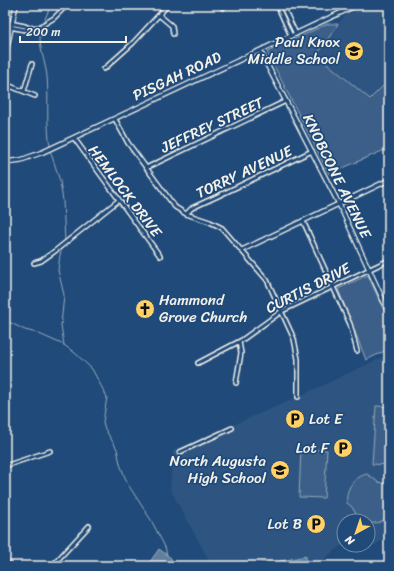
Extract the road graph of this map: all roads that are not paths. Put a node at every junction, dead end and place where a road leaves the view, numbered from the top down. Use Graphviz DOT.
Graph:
graph roads {
  1 [pos="16,5"];
  2 [pos="67,5"];
  3 [pos="168,5"];
  4 [pos="220,5"];
  5 [pos="281,5"];
  6 [pos="357,5"];
  7 [pos="223,8"];
  8 [pos="159,15"];
  9 [pos="5,22"];
  10 [pos="12,25"];
  11 [pos="5,26"];
  12 [pos="174,34"];
  13 [pos="296,34"];
  14 [pos="291,36"];
  15 [pos="260,51"];
  16 [pos="5,57"];
  17 [pos="32,64"];
  18 [pos="104,69"];
  19 [pos="5,84"];
  20 [pos="24,91"];
  21 [pos="35,96"];
  22 [pos="286,101"];
  23 [pos="116,119"];
  24 [pos="74,138"];
  25 [pos="312,151"];
  26 [pos="5,162"];
  27 [pos="146,168"];
  28 [pos="389,180"];
  29 [pos="118,200"];
  30 [pos="339,204"];
  31 [pos="186,214"];
  32 [pos="303,222"];
  33 [pos="242,250"];
  34 [pos="160,256"];
  35 [pos="389,260"];
  36 [pos="34,263"];
  37 [pos="369,270"];
  38 [pos="333,286"];
  39 [pos="282,311"];
  40 [pos="389,313"];
  41 [pos="239,342"];
  42 [pos="357,351"];
  43 [pos="198,363"];
  44 [pos="236,383"];
  45 [pos="298,397"];
  46 [pos="232,428"];
  47 [pos="50,452"];
  48 [pos="180,452"];
  49 [pos="5,466"];
  50 [pos="89,526"];
  51 [pos="5,559"];
  52 [pos="10,566"];
  53 [pos="52,566"];
  1 -- 10 [label="street"];
  2 -- 10 [label="street"];
  3 -- 8 [label="street"];
  4 -- 7 [label="street"];
  5 -- 13 [label="street"];
  5 -- 14 [label="street"];
  6 -- 13 [label="street, PISGAH ROAD"];
  8 -- 12 [label="street"];
  8 -- 18 [label="street"];
  9 -- 10 [label="street"];
  10 -- 11 [label="street"];
  10 -- 16 [label="street"];
  13 -- 14 [label="street, PISGAH ROAD"];
  14 -- 15 [label="street, PISGAH ROAD"];
  15 -- 22 [label="street, KNOBCONE AVENUE"];
  15 -- 23 [label="street, PISGAH ROAD"];
  17 -- 20 [label="street"];
  19 -- 20 [label="street"];
  20 -- 21 [label="street"];
  22 -- 25 [label="street, KNOBCONE AVENUE"];
  22 -- 27 [label="street, JEFFREY STREET"];
  23 -- 24 [label="street, PISGAH ROAD"];
  23 -- 27 [label="street"];
  24 -- 26 [label="street, PISGAH ROAD"];
  24 -- 29 [label="street, HEMLOCK DRIVE"];
  25 -- 30 [label="street, KNOBCONE AVENUE"];
  25 -- 31 [label="street, TORRY AVENUE"];
  27 -- 31 [label="street"];
  28 -- 30 [label="street"];
  29 -- 34 [label="street, HEMLOCK DRIVE"];
  29 -- 36 [label="street"];
  30 -- 32 [label="street"];
  30 -- 37 [label="street, KNOBCONE AVENUE"];
  31 -- 33 [label="street"];
  32 -- 33 [label="street"];
  32 -- 38 [label="street"];
  33 -- 39 [label="street"];
  35 -- 37 [label="street, CURTIS DRIVE"];
  37 -- 38 [label="street, CURTIS DRIVE"];
  37 -- 40 [label="street, KNOBCONE AVENUE"];
  38 -- 39 [label="street, CURTIS DRIVE"];
  38 -- 42 [label="street"];
  39 -- 41 [label="street, CURTIS DRIVE"];
  39 -- 45 [label="street"];
  41 -- 43 [label="street, CURTIS DRIVE"];
  41 -- 44 [label="street"];
  46 -- 48 [label="street"];
  47 -- 49 [label="street"];
  50 -- 53 [label="street"];
  51 -- 52 [label="street"];
}
